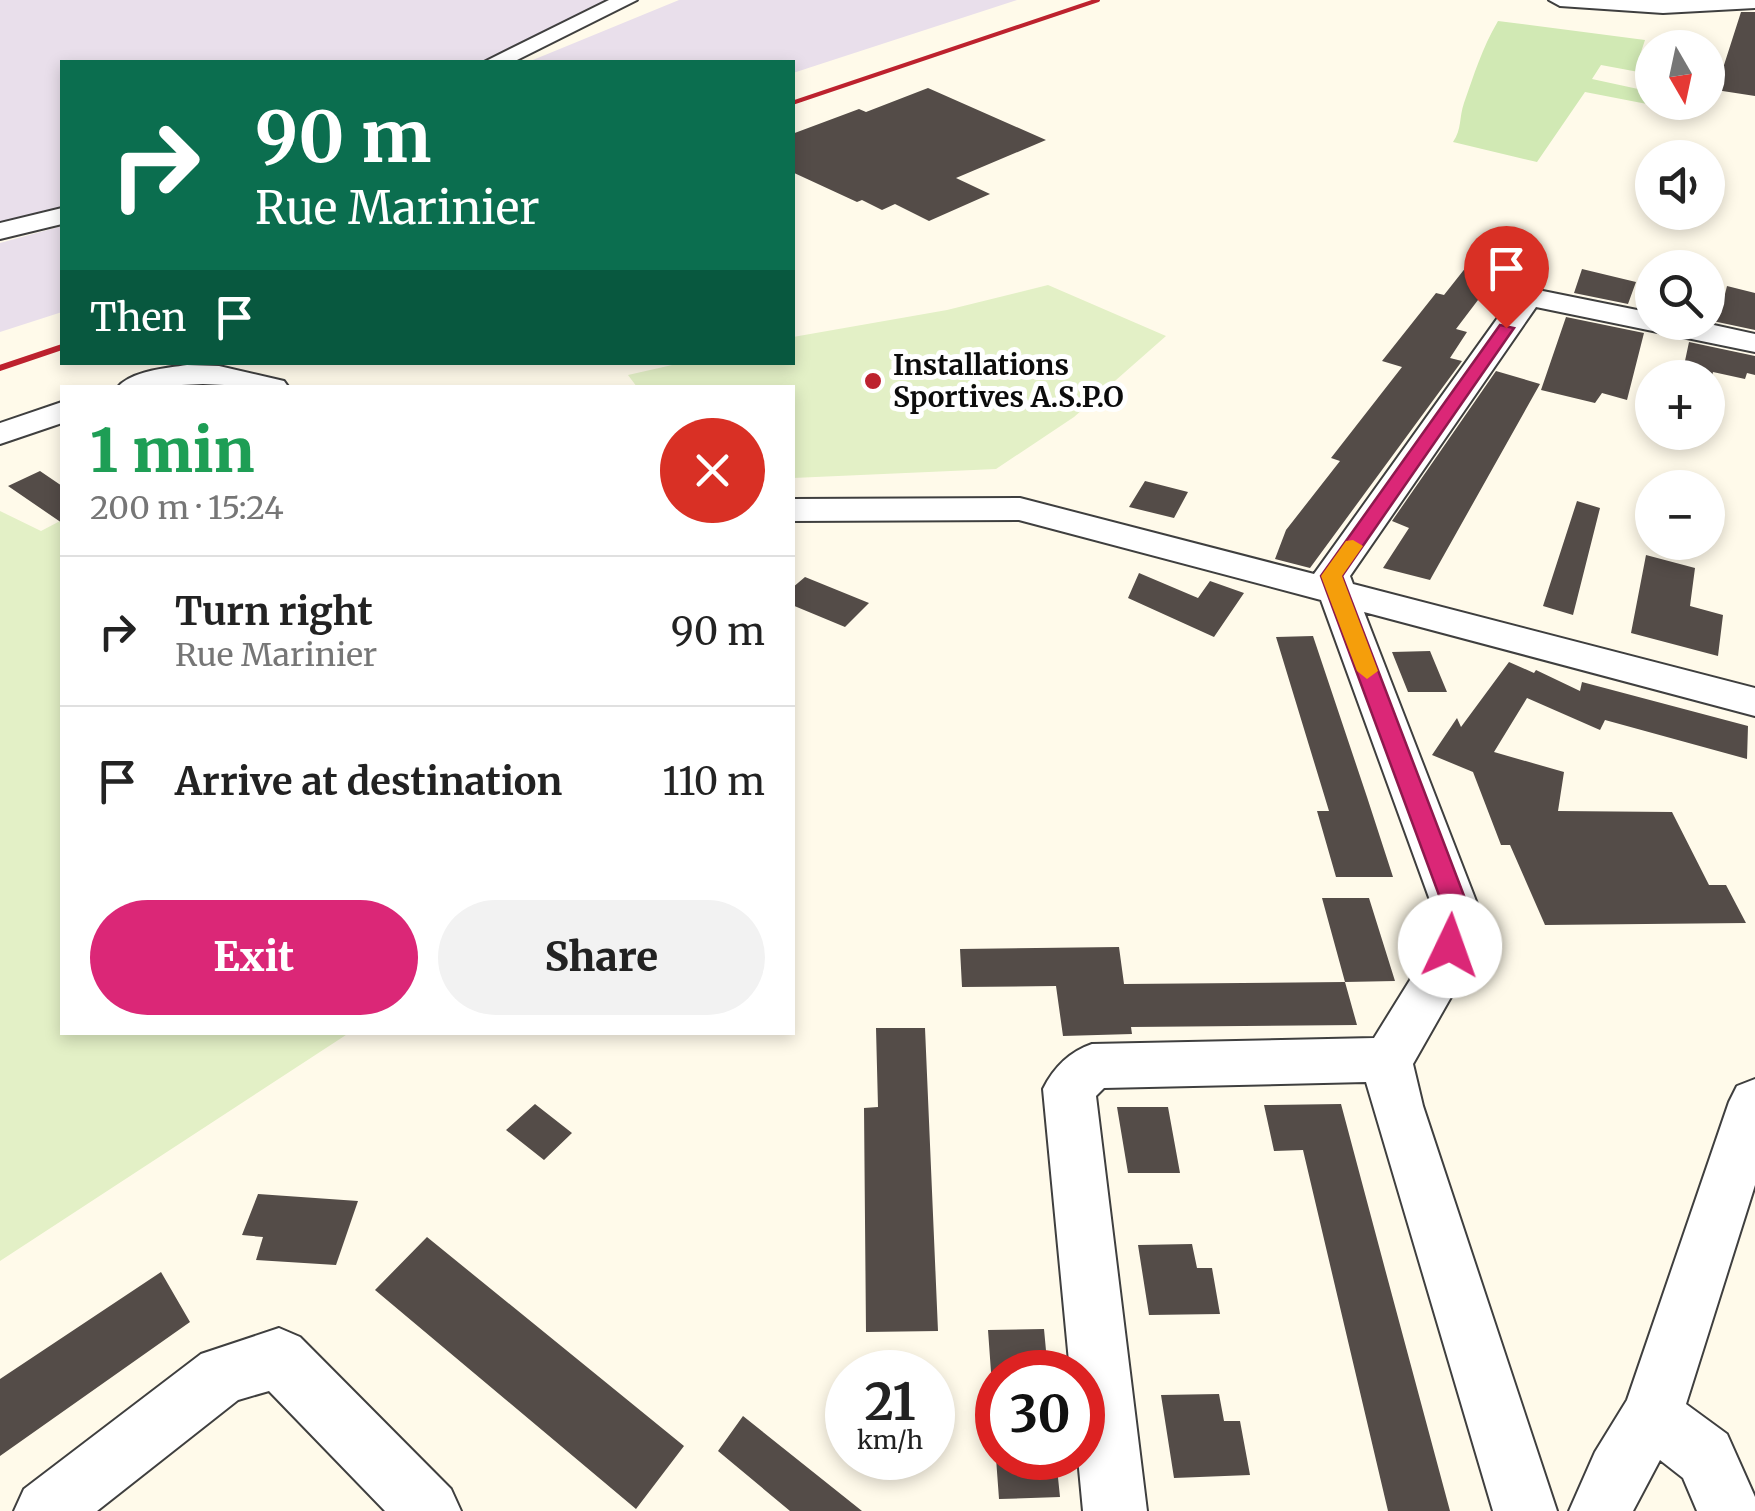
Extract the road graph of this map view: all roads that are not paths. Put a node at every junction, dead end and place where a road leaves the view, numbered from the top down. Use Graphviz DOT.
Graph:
graph roads {
  1 [pos="626,0"];
  2 [pos="1560,0"];
  3 [pos="1755,2"];
  4 [pos="1662,3"];
  5 [pos="500,60"];
  6 [pos="60,216"];
  7 [pos="0,231"];
  8 [pos="1635,318"];
  9 [pos="1725,337"];
  10 [pos="1755,343"];
  11 [pos="241,365"];
  12 [pos="208,372"];
  13 [pos="147,385"];
  14 [pos="260,385"];
  15 [pos="60,413"];
  16 [pos="0,434"];
  17 [pos="795,510"];
  18 [pos="1335,592"];
  19 [pos="1755,702"];
  20 [pos="1387,1060"];
  21 [pos="1755,1102"];
  22 [pos="1652,1416"];
  23 [pos="46,1511"];
  24 [pos="429,1511"];
  25 [pos="1115,1511"];
  26 [pos="1524,1511"];
  27 [pos="1601,1511"];
  28 [pos="1729,1511"];
  1 -- 5 [label="street"];
  2 -- 4 [label="street"];
  3 -- 4 [label="street"];
  6 -- 7 [label="street"];
  8 -- 18 [label="street"];
  9 -- 10 [label="street"];
  11 -- 12 [label="street"];
  12 -- 13 [label="street"];
  12 -- 14 [label="street"];
  15 -- 16 [label="street"];
  17 -- 18 [label="street"];
  18 -- 19 [label="street"];
  18 -- 20 [label="street"];
  20 -- 25 [label="street"];
  20 -- 26 [label="street"];
  21 -- 22 [label="street"];
  22 -- 27 [label="street"];
  22 -- 28 [label="street"];
  23 -- 24 [label="street"];
}
